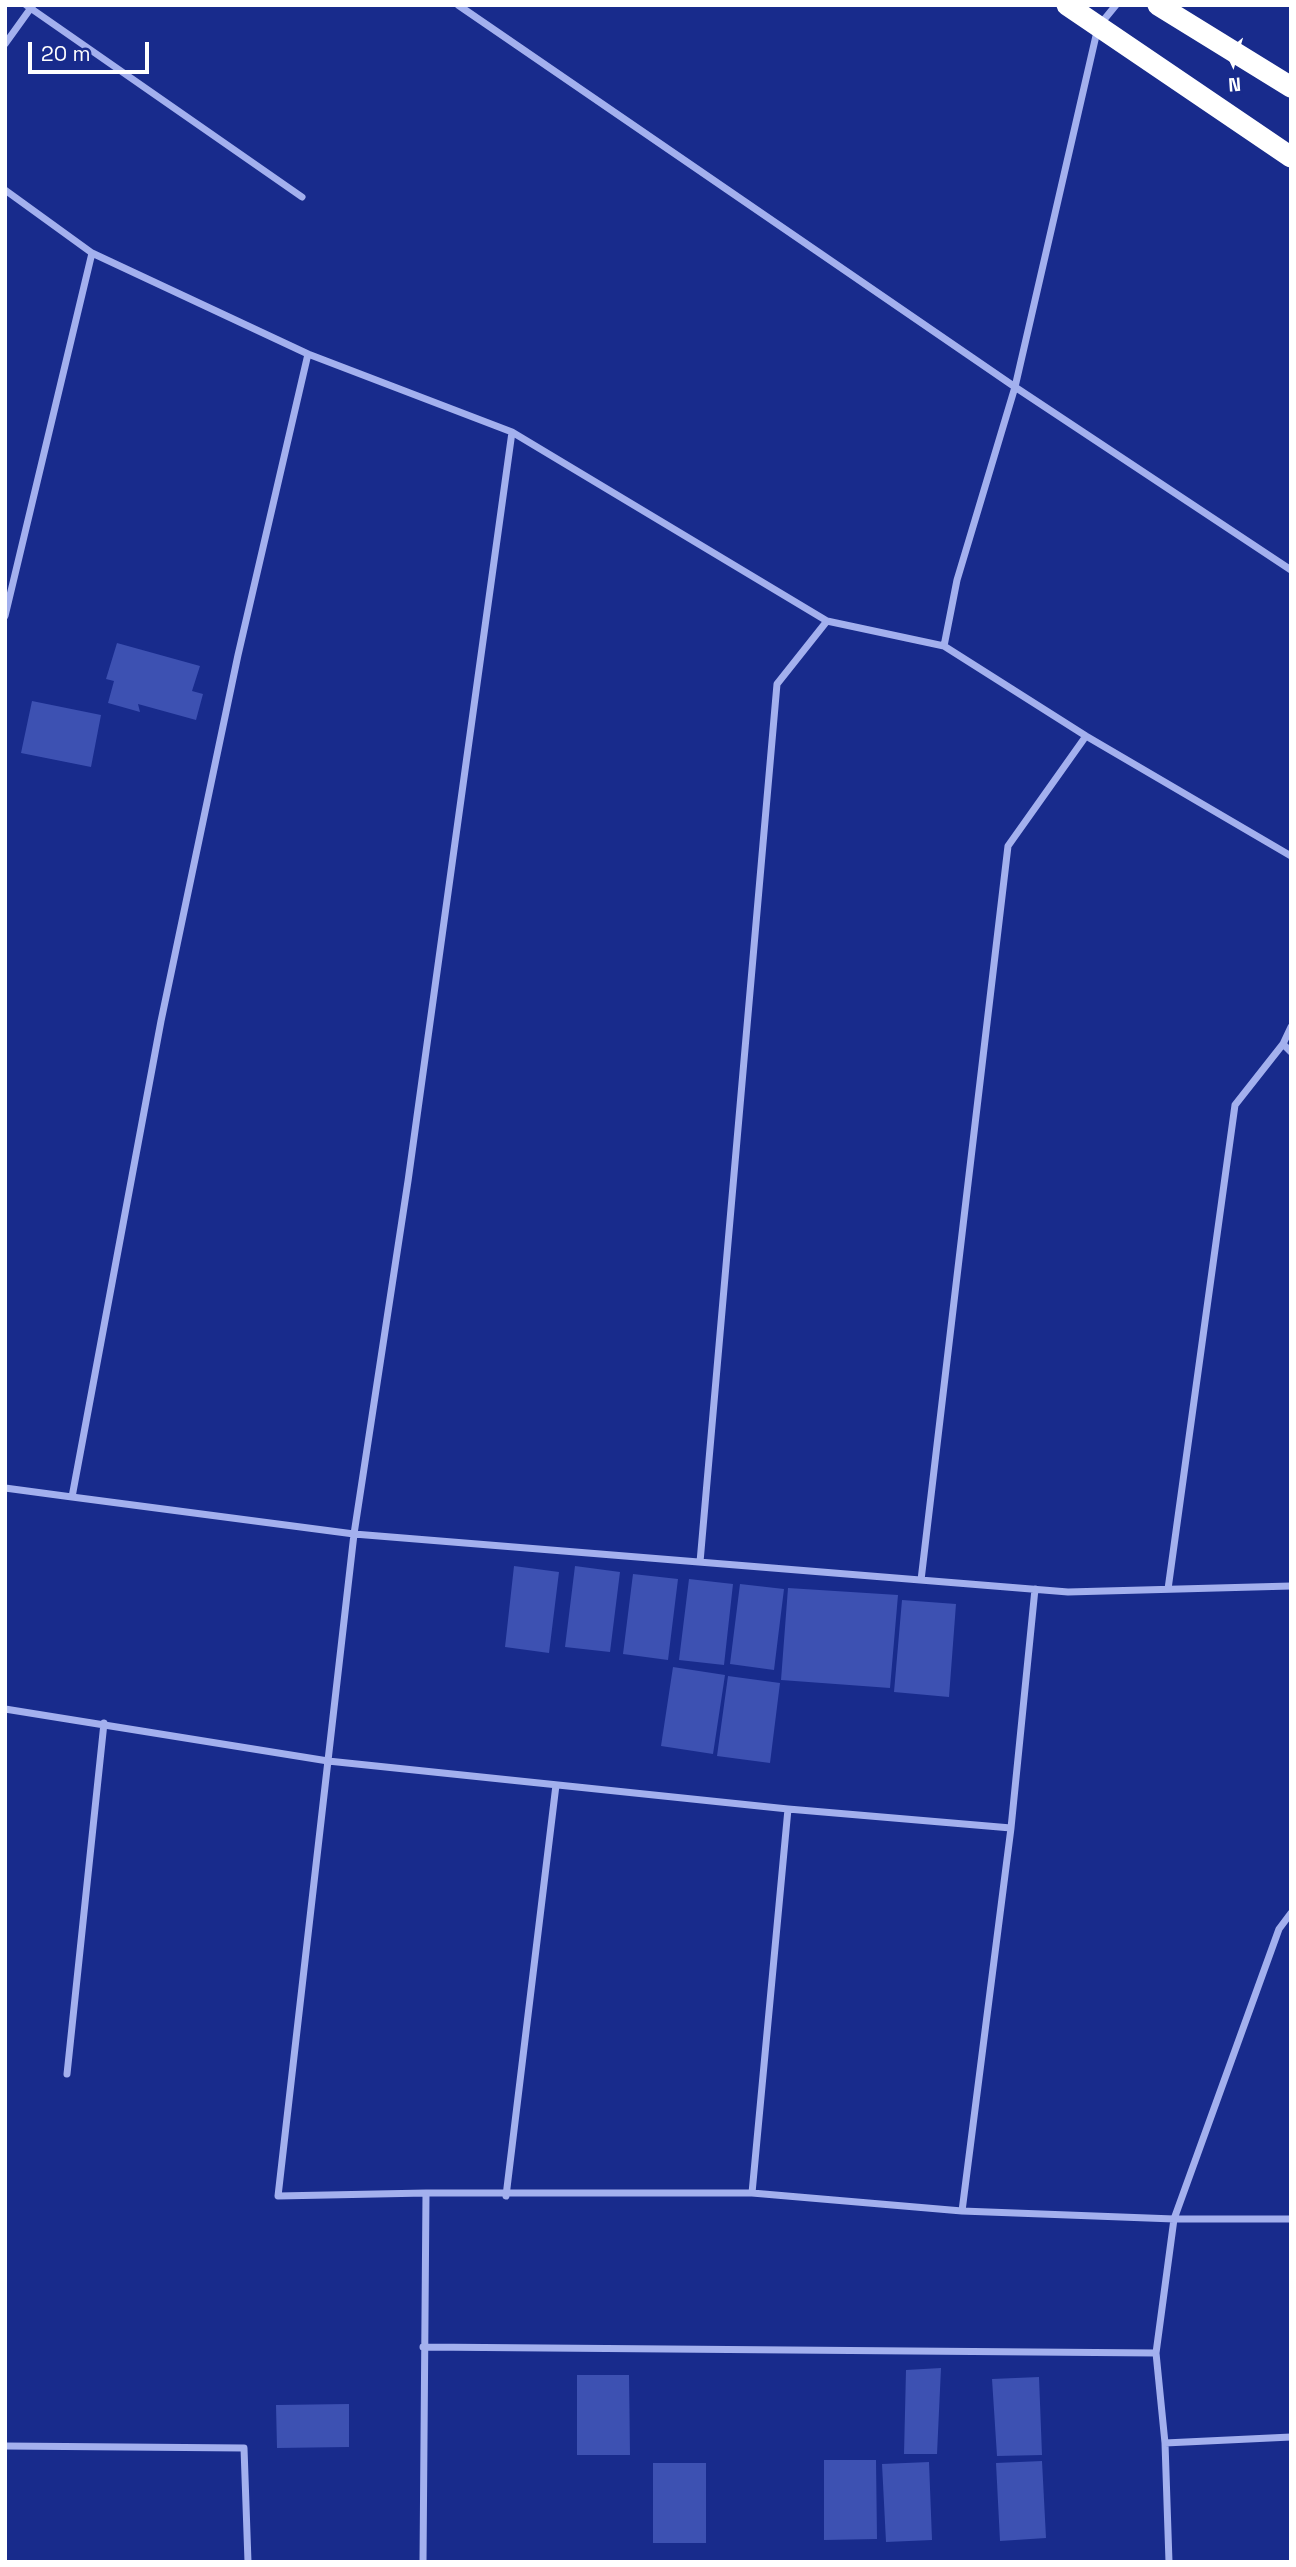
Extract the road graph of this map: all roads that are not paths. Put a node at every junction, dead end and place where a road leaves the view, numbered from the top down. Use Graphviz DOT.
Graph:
graph roads {
  1 [pos="458,5"];
  2 [pos="1067,5"];
  3 [pos="1116,5"];
  4 [pos="1157,5"];
  5 [pos="30,6"];
  6 [pos="1098,27"];
  7 [pos="5,44"];
  8 [pos="1291,87"];
  9 [pos="1291,157"];
  10 [pos="5,190"];
  11 [pos="302,197"];
  12 [pos="92,253"];
  13 [pos="308,354"];
  14 [pos="1014,387"];
  15 [pos="512,432"];
  16 [pos="1291,570"];
  17 [pos="5,616"];
  18 [pos="827,621"];
  19 [pos="944,646"];
  20 [pos="1086,736"];
  21 [pos="1291,856"];
  22 [pos="1291,1027"];
  23 [pos="1283,1044"];
  24 [pos="1291,1052"];
  25 [pos="5,1488"];
  26 [pos="72,1497"];
  27 [pos="354,1534"];
  28 [pos="700,1562"];
  29 [pos="921,1580"];
  30 [pos="1291,1586"];
  31 [pos="1035,1588"];
  32 [pos="1168,1589"];
  33 [pos="5,1709"];
  34 [pos="104,1724"];
  35 [pos="328,1761"];
  36 [pos="556,1785"];
  37 [pos="788,1810"];
  38 [pos="1011,1828"];
  39 [pos="1291,1913"];
  40 [pos="67,2074"];
  41 [pos="426,2193"];
  42 [pos="752,2193"];
  43 [pos="506,2196"];
  44 [pos="962,2211"];
  45 [pos="1174,2219"];
  46 [pos="1291,2219"];
  47 [pos="423,2347"];
  48 [pos="1156,2353"];
  49 [pos="1291,2437"];
  50 [pos="1165,2442"];
  51 [pos="5,2446"];
  52 [pos="248,2562"];
  53 [pos="423,2562"];
  54 [pos="1168,2562"];
  1 -- 14 [label="street"];
  2 -- 6 [label="highway"];
  3 -- 6 [label="street"];
  4 -- 8 [label="highway"];
  5 -- 7 [label="street"];
  5 -- 11 [label="street"];
  6 -- 9 [label="highway"];
  6 -- 14 [label="street"];
  10 -- 12 [label="street"];
  12 -- 13 [label="street"];
  12 -- 17 [label="street"];
  13 -- 15 [label="street"];
  13 -- 26 [label="street"];
  14 -- 16 [label="street"];
  14 -- 19 [label="street"];
  15 -- 18 [label="street"];
  15 -- 27 [label="street"];
  18 -- 19 [label="street"];
  18 -- 28 [label="street"];
  19 -- 20 [label="street"];
  20 -- 21 [label="street"];
  20 -- 29 [label="street"];
  22 -- 23 [label="street"];
  23 -- 24 [label="street"];
  23 -- 32 [label="street"];
  25 -- 26 [label="street"];
  26 -- 27 [label="street"];
  27 -- 28 [label="street"];
  27 -- 35 [label="street"];
  28 -- 29 [label="street"];
  29 -- 31 [label="street"];
  30 -- 32 [label="street"];
  31 -- 32 [label="street"];
  31 -- 38 [label="street"];
  33 -- 34 [label="street"];
  34 -- 35 [label="street"];
  34 -- 40 [label="street"];
  35 -- 36 [label="street"];
  35 -- 41 [label="street"];
  36 -- 37 [label="street"];
  36 -- 43 [label="street"];
  37 -- 38 [label="street"];
  37 -- 42 [label="street"];
  38 -- 44 [label="street"];
  39 -- 45 [label="street"];
  41 -- 43 [label="street"];
  41 -- 47 [label="street"];
  42 -- 43 [label="street"];
  42 -- 44 [label="street"];
  44 -- 45 [label="street"];
  45 -- 46 [label="street"];
  45 -- 48 [label="street"];
  47 -- 48 [label="street"];
  47 -- 53 [label="street"];
  48 -- 50 [label="street"];
  49 -- 50 [label="street"];
  50 -- 54 [label="street"];
  51 -- 52 [label="street"];
}
